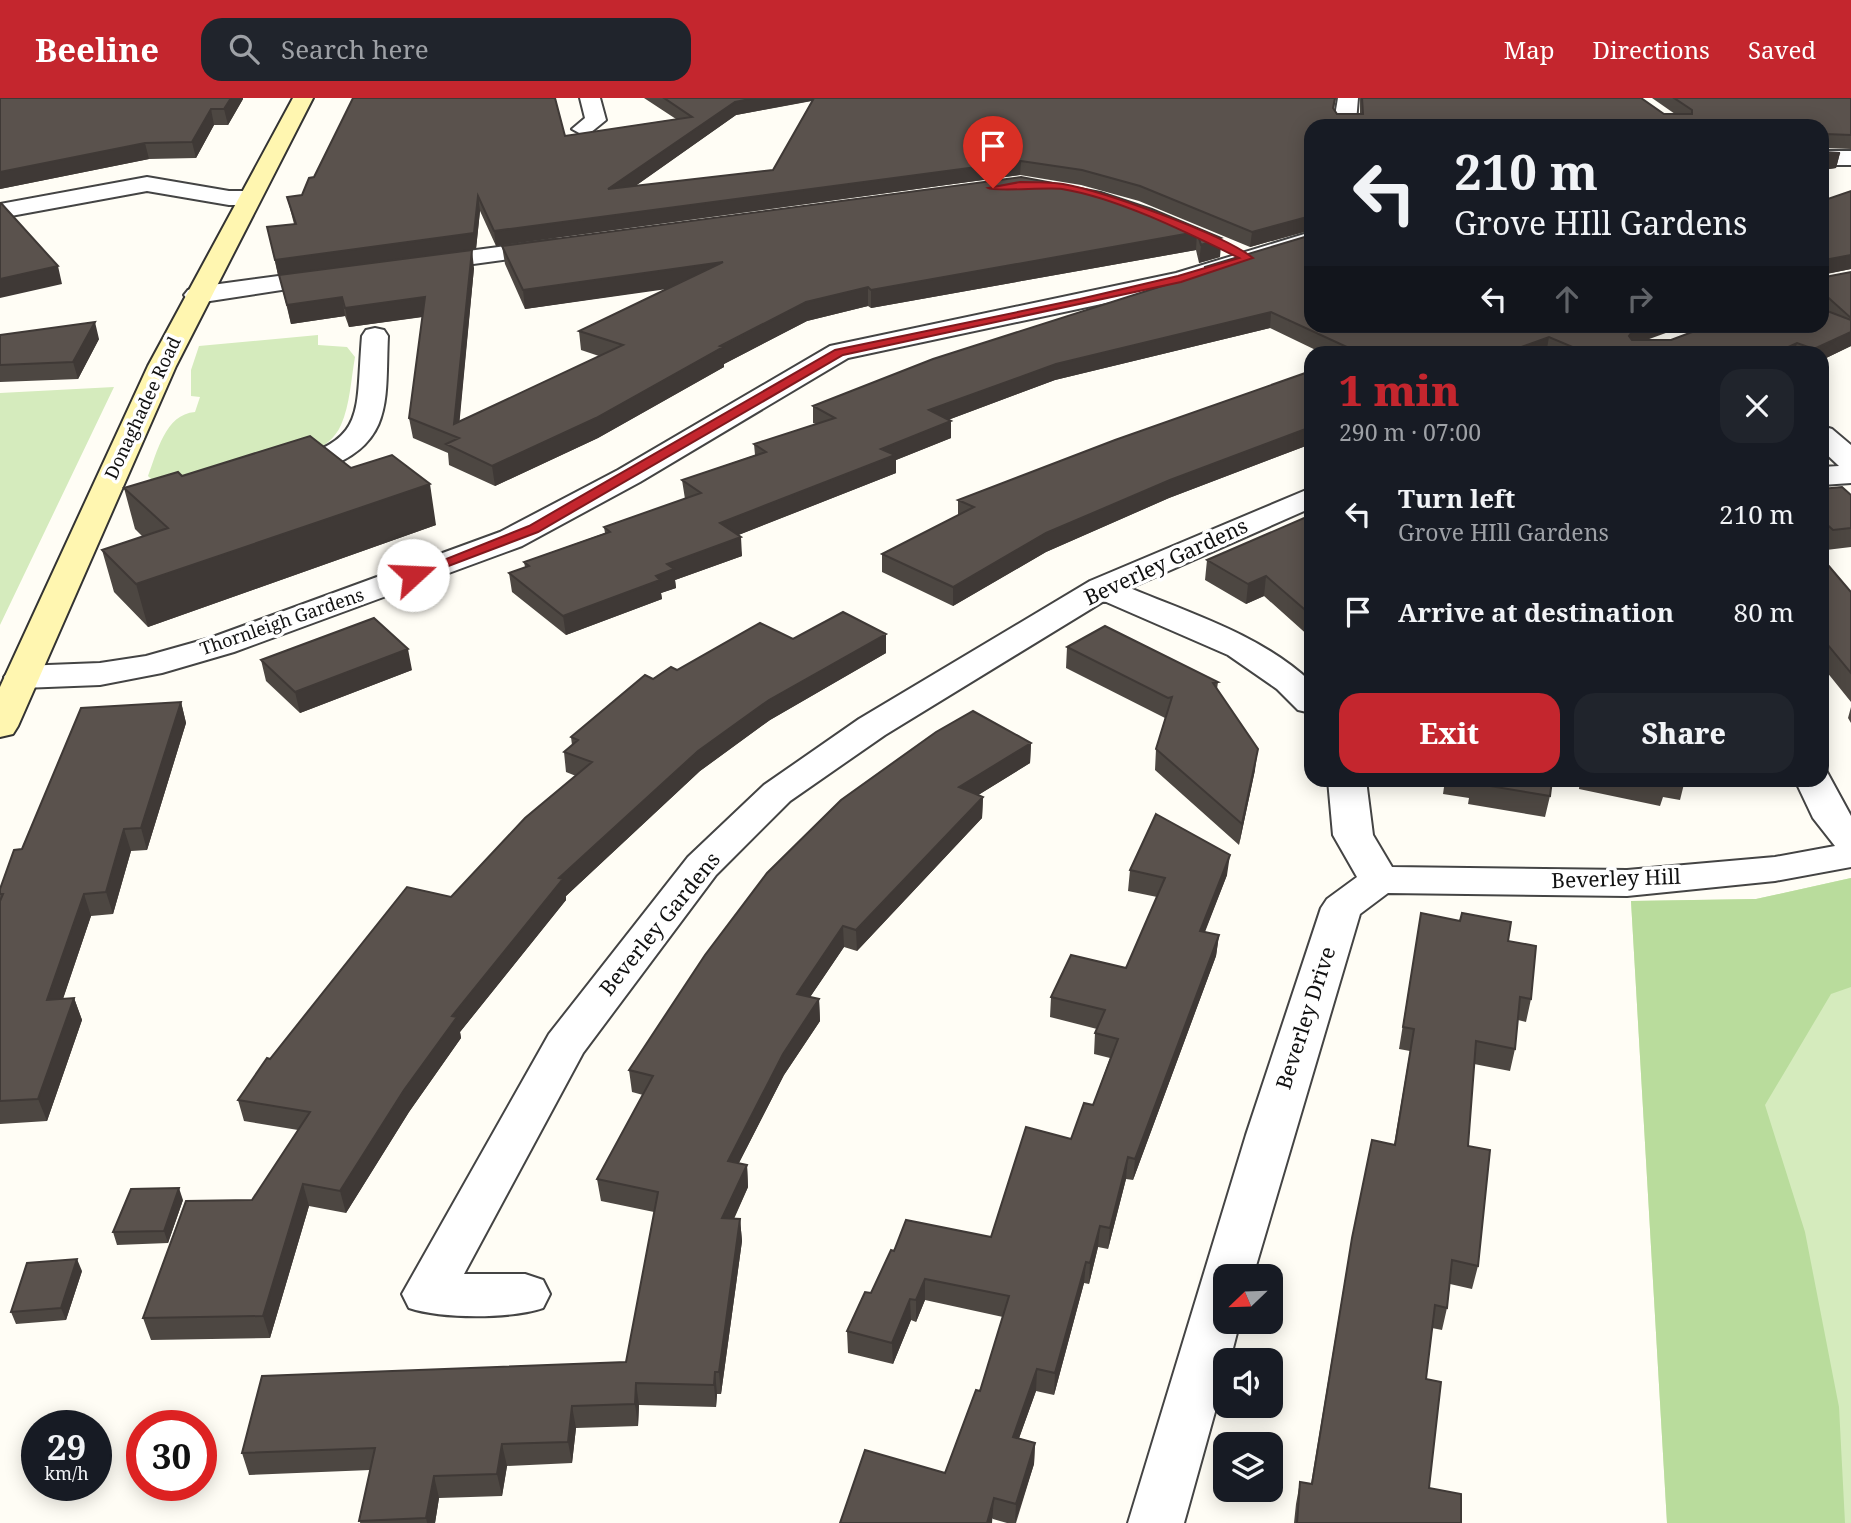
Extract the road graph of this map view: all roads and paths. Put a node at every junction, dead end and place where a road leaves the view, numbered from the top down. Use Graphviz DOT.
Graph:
graph roads {
  1 [pos="303,98"];
  2 [pos="590,98"];
  3 [pos="1348,98"];
  4 [pos="1345,119"];
  5 [pos="583,128"];
  6 [pos="1829,158"];
  7 [pos="1851,158"];
  8 [pos="250,198"];
  9 [pos="0,211"];
  10 [pos="1211,241"];
  11 [pos="1304,241"];
  12 [pos="580,243"];
  13 [pos="1248,258"];
  14 [pos="401,267"];
  15 [pos="360,272"];
  16 [pos="197,295"];
  17 [pos="374,336"];
  18 [pos="1829,441"];
  19 [pos="1851,461"];
  20 [pos="1851,474"];
  21 [pos="257,476"];
  22 [pos="1829,476"];
  23 [pos="141,492"];
  24 [pos="102,497"];
  25 [pos="1304,500"];
  26 [pos="1102,588"];
  27 [pos="22,677"];
  28 [pos="1304,694"];
  29 [pos="0,726"];
  30 [pos="1348,787"];
  31 [pos="1817,787"];
  32 [pos="1851,839"];
  33 [pos="1851,855"];
  34 [pos="1379,880"];
  35 [pos="1231,1264"];
  36 [pos="525,1294"];
  37 [pos="1213,1326"];
  38 [pos="1156,1523"];
  1 -- 8 [label="main road, Donaghadee Road"];
  2 -- 5 [label="street"];
  3 -- 4 [label="street"];
  6 -- 7 [label="street"];
  8 -- 9 [label="street"];
  8 -- 16 [label="main road, Donaghadee Road"];
  10 -- 13 [label="street"];
  11 -- 13 [label="street, Thornleigh Gardens"];
  12 -- 14 [label="street"];
  13 -- 27 [label="street, Thornleigh Gardens"];
  15 -- 16 [label="street"];
  16 -- 24 [label="main road, Donaghadee Road"];
  17 -- 21 [label="street"];
  18 -- 19 [label="street"];
  20 -- 22 [label="street"];
  23 -- 24 [label="street"];
  24 -- 27 [label="main road, Donaghadee Road"];
  25 -- 26 [label="street, Beverley Gardens"];
  26 -- 28 [label="street"];
  26 -- 36 [label="street, Beverley Gardens"];
  27 -- 29 [label="main road, Donaghadee Road"];
  30 -- 34 [label="street"];
  31 -- 32 [label="street"];
  33 -- 34 [label="street, Beverley Hill"];
  34 -- 35 [label="street, Beverley Drive"];
  37 -- 38 [label="street"];
}
